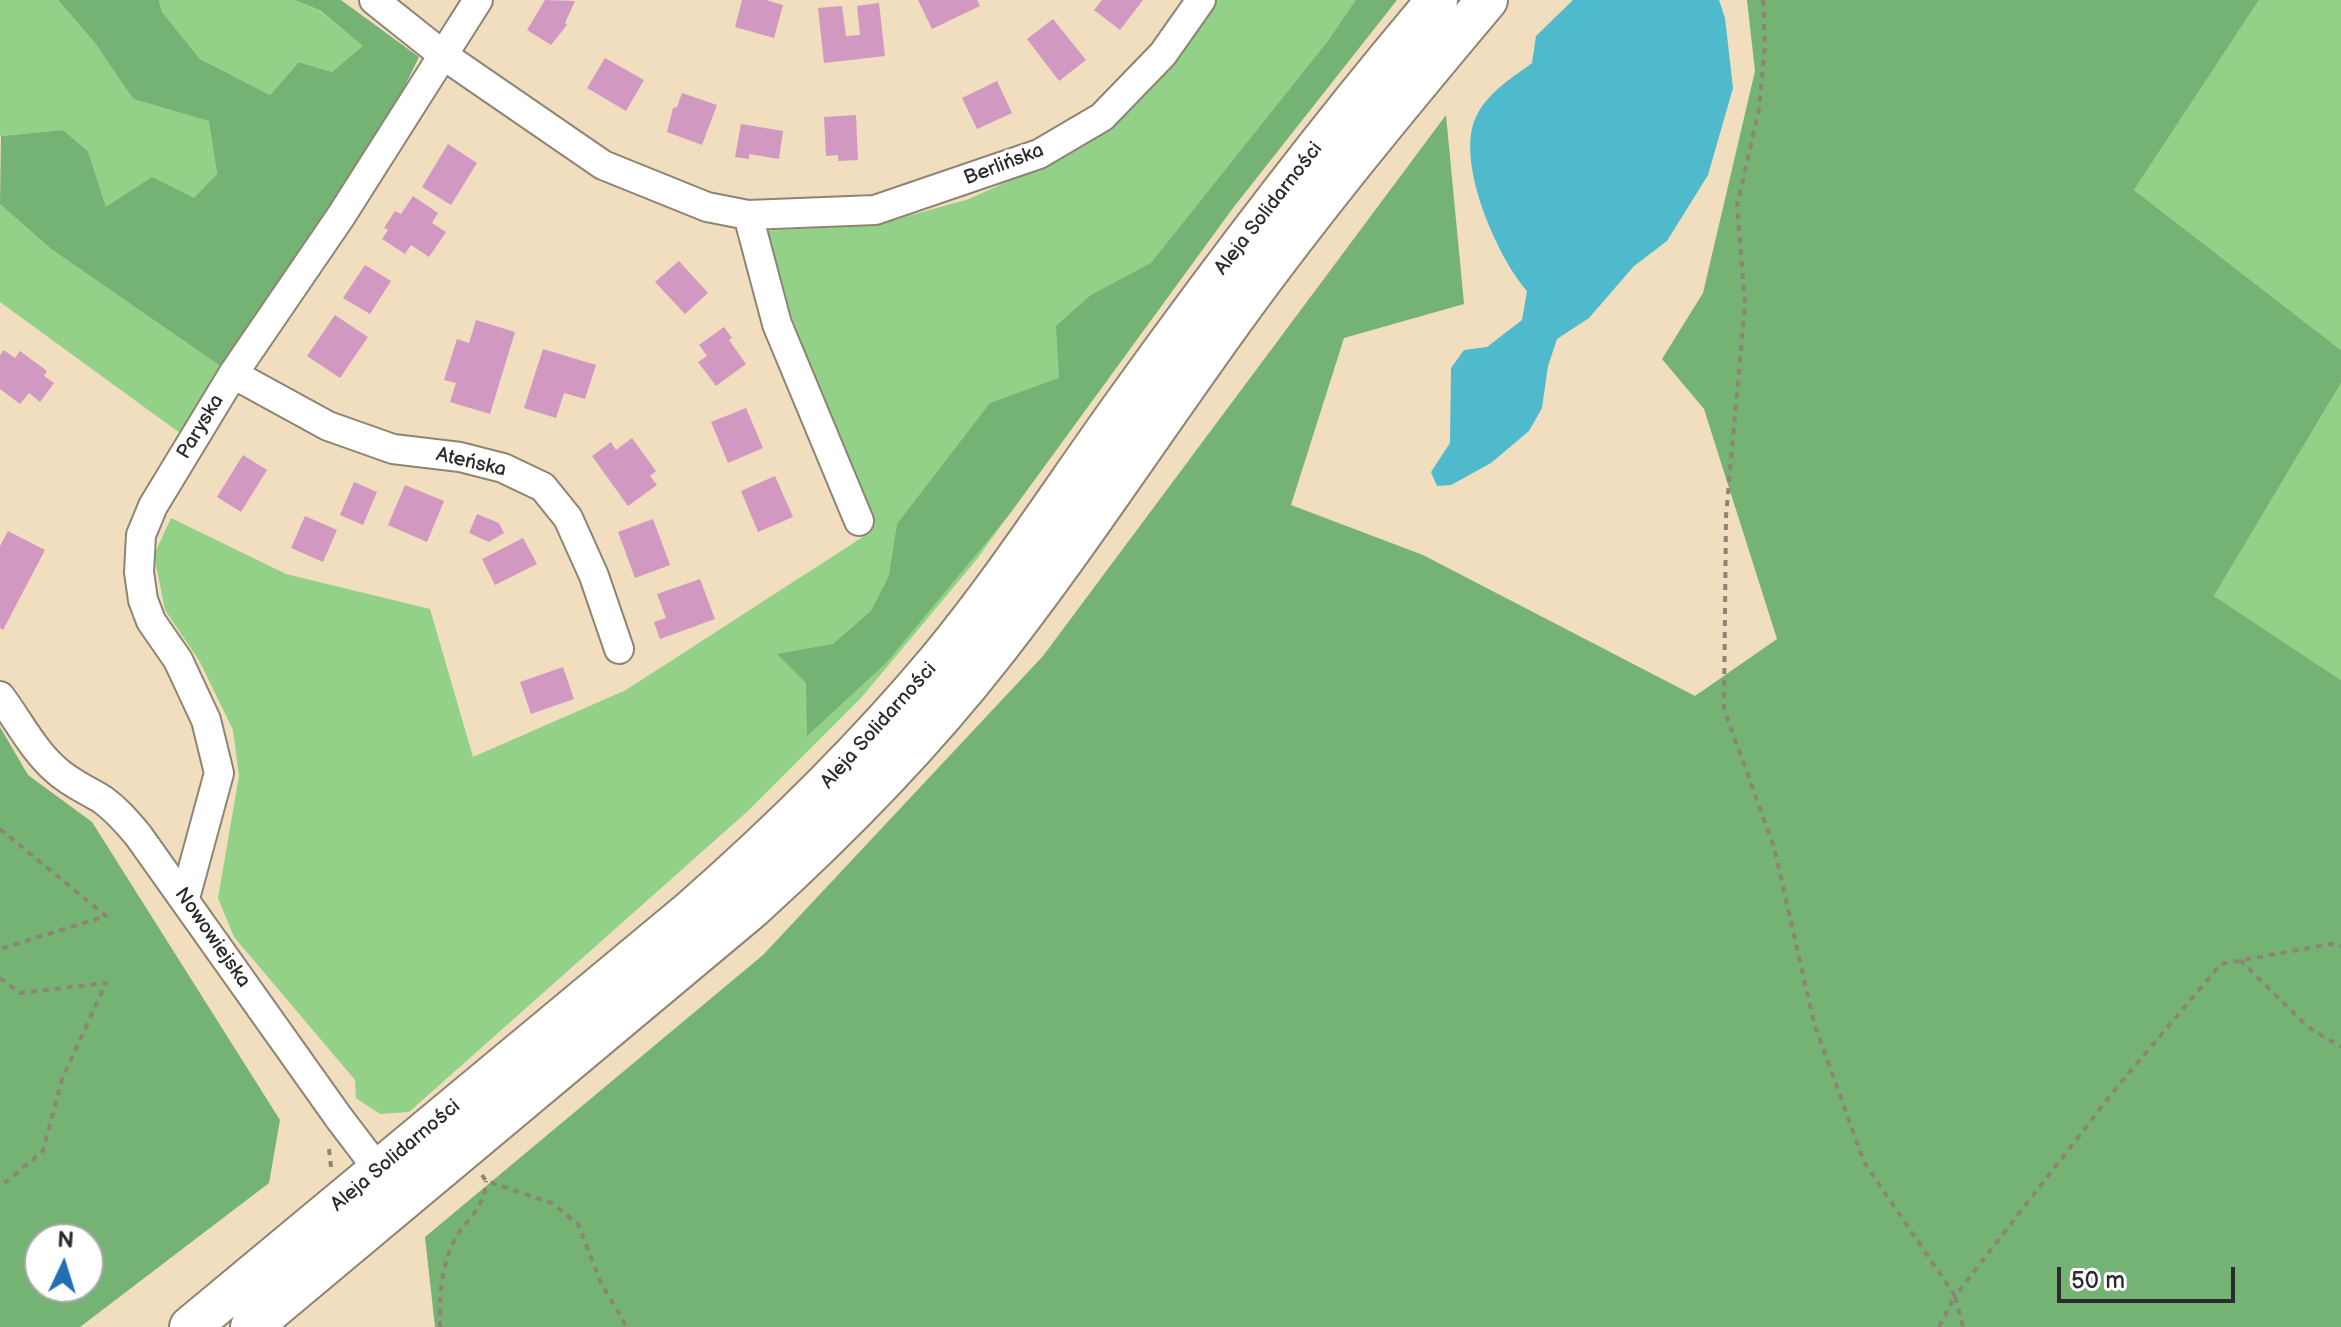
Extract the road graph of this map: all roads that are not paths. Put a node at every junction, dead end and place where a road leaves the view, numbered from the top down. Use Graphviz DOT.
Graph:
graph roads {
  1 [pos="374,0"];
  2 [pos="478,0"];
  3 [pos="1201,0"];
  4 [pos="1437,0"];
  5 [pos="1487,0"];
  6 [pos="443,55"];
  7 [pos="748,215"];
  8 [pos="233,374"];
  9 [pos="859,521"];
  10 [pos="619,649"];
  11 [pos="0,696"];
  12 [pos="185,898"];
  13 [pos="390,1186"];
  14 [pos="190,1327"];
  15 [pos="251,1327"];
  1 -- 6 [label="street, Berlińska"];
  2 -- 6 [label="street, Paryska"];
  3 -- 7 [label="street, Berlińska"];
  4 -- 13 [label="main road, Aleja Solidarności"];
  5 -- 13 [label="main road, Aleja Solidarności"];
  6 -- 7 [label="street, Berlińska"];
  6 -- 8 [label="street, Paryska"];
  7 -- 9 [label="street"];
  8 -- 10 [label="street, Ateńska"];
  8 -- 12 [label="street, Paryska"];
  11 -- 12 [label="street, Nowowiejska"];
  12 -- 13 [label="street, Nowowiejska"];
  13 -- 14 [label="main road, Aleja Solidarności"];
  13 -- 15 [label="main road, Aleja Solidarności"];
}
